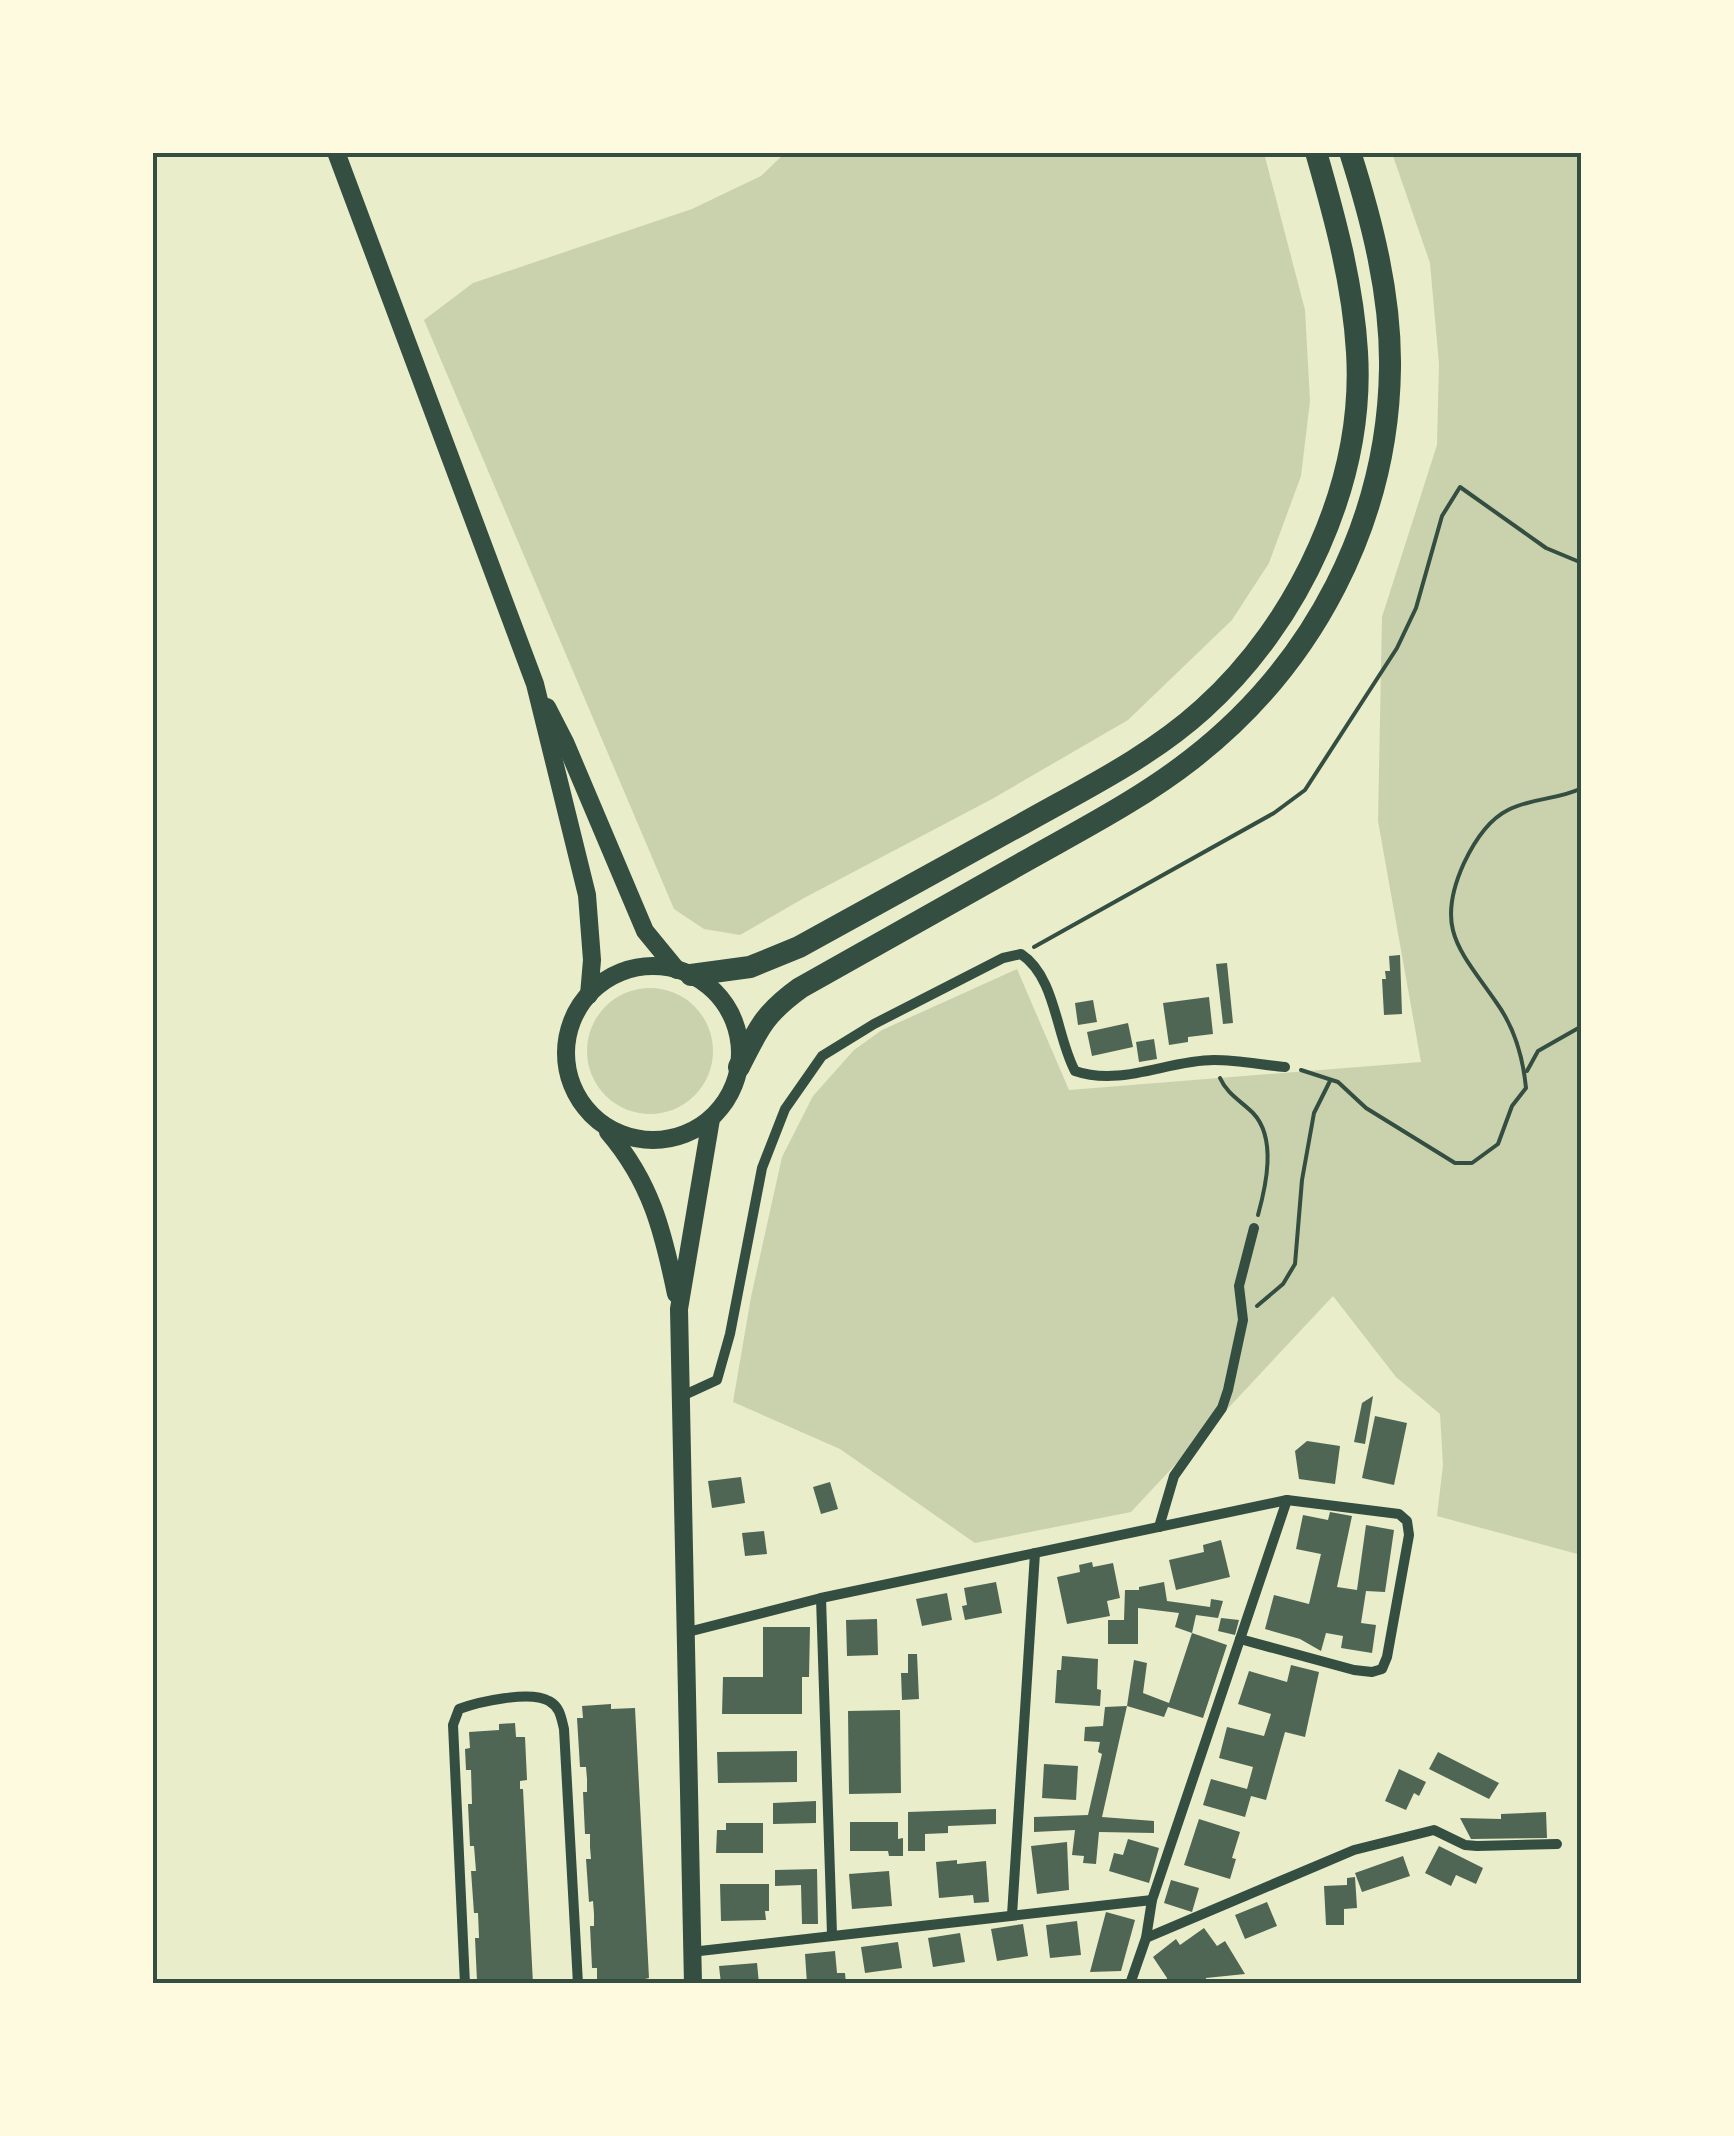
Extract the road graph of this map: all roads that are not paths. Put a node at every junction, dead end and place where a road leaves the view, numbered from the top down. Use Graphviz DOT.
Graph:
graph roads {
  1 [pos="336,152"];
  2 [pos="1316,152"];
  3 [pos="1350,152"];
  4 [pos="535,684"];
  5 [pos="684,972"];
  6 [pos="588,994"];
  7 [pos="740,1067"];
  8 [pos="1285,1067"];
  9 [pos="710,1119"];
  10 [pos="599,1122"];
  11 [pos="1254,1228"];
  12 [pos="679,1309"];
  13 [pos="680,1398"];
  14 [pos="1287,1500"];
  15 [pos="1159,1526"];
  16 [pos="1035,1553"];
  17 [pos="821,1598"];
  18 [pos="684,1633"];
  19 [pos="1240,1639"];
  20 [pos="1557,1844"];
  21 [pos="1152,1900"];
  22 [pos="1012,1915"];
  23 [pos="832,1934"];
  24 [pos="1146,1938"];
  25 [pos="690,1952"];
  26 [pos="465,1984"];
  27 [pos="578,1984"];
  28 [pos="693,1984"];
  29 [pos="1130,1984"];
  1 -- 4 [label="main road"];
  2 -- 5 [label="highway"];
  3 -- 7 [label="highway"];
  4 -- 5 [label="main road"];
  4 -- 6 [label="main road"];
  5 -- 6 [label="main road"];
  5 -- 7 [label="main road"];
  6 -- 10 [label="main road"];
  7 -- 9 [label="main road"];
  8 -- 13 [label="street"];
  9 -- 10 [label="main road"];
  9 -- 12 [label="main road"];
  10 -- 12 [label="main road"];
  11 -- 15 [label="street"];
  12 -- 13 [label="main road"];
  13 -- 18 [label="main road"];
  14 -- 15 [label="street"];
  14 -- 19 [label="street"];
  14 -- 19 [label="street"];
  15 -- 16 [label="street"];
  16 -- 17 [label="street"];
  16 -- 22 [label="street"];
  17 -- 18 [label="street"];
  17 -- 23 [label="street"];
  18 -- 25 [label="main road"];
  19 -- 21 [label="street"];
  20 -- 24 [label="street"];
  21 -- 22 [label="street"];
  21 -- 24 [label="street"];
  22 -- 23 [label="street"];
  23 -- 25 [label="street"];
  24 -- 29 [label="street"];
  25 -- 28 [label="main road"];
  26 -- 27 [label="street"];
}
